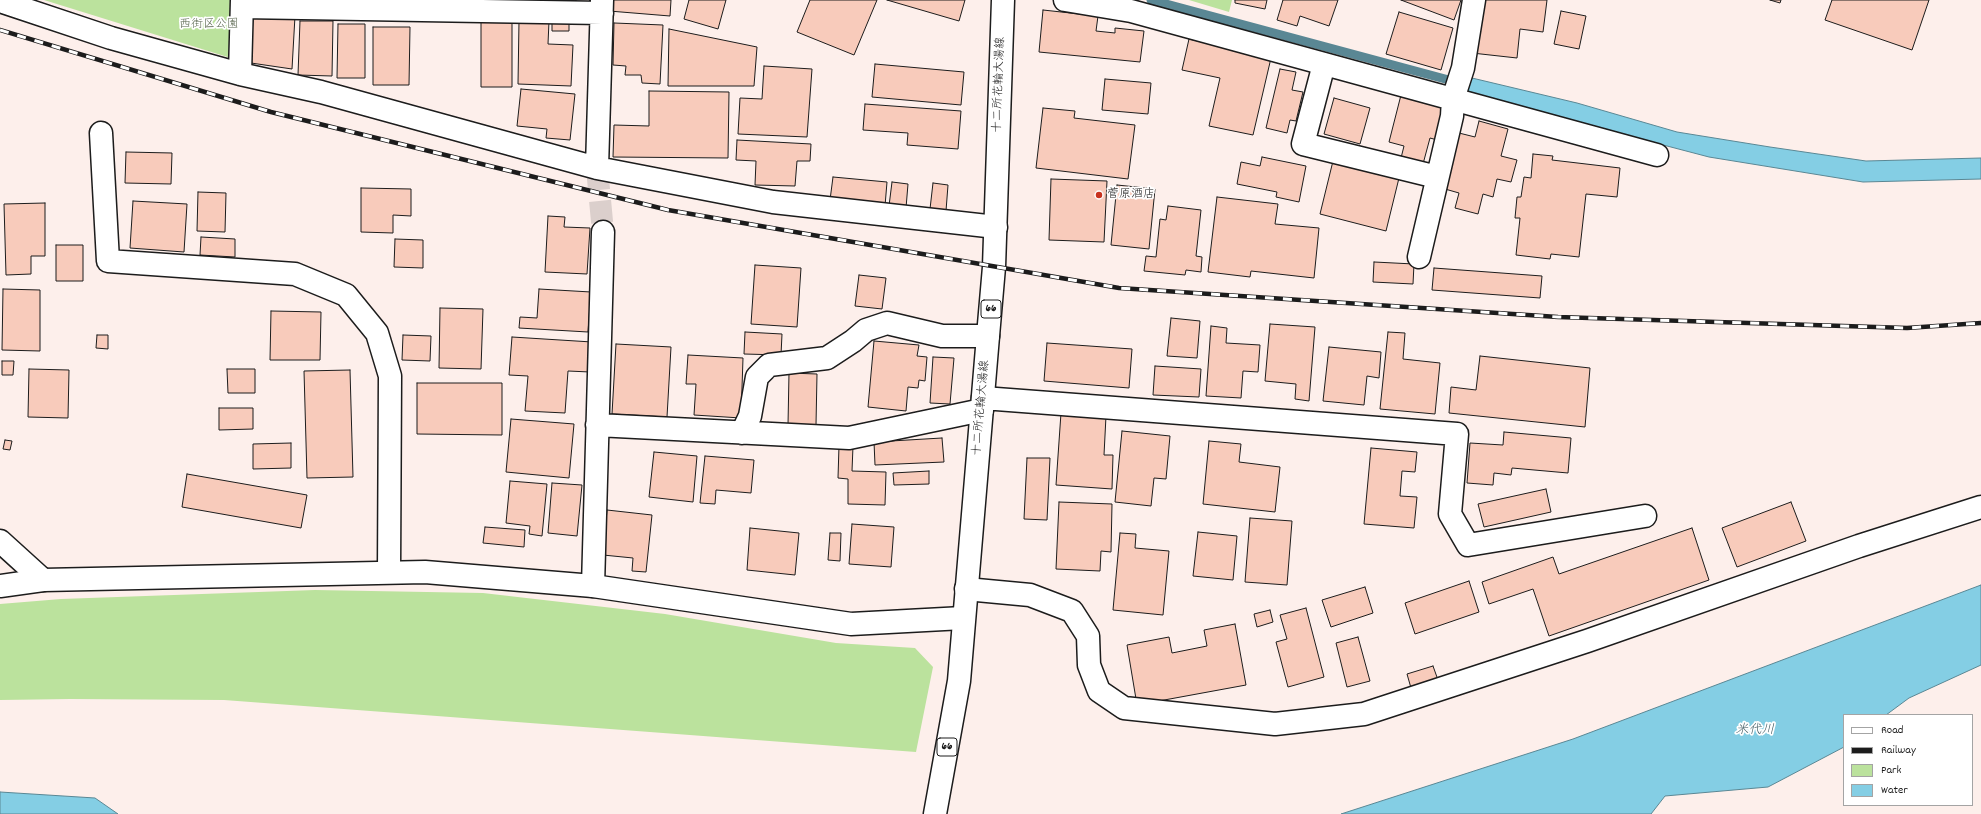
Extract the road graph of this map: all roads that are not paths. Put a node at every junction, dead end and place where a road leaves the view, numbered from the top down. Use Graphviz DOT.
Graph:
graph roads {
  1 [pos="1003,0"];
  2 [pos="1065,0"];
  3 [pos="1474,0"];
  4 [pos="0,1"];
  5 [pos="242,4"];
  6 [pos="602,6"];
  7 [pos="1324,64"];
  8 [pos="240,74"];
  9 [pos="1453,99"];
  10 [pos="101,133"];
  11 [pos="1657,155"];
  12 [pos="597,168"];
  13 [pos="1437,177"];
  14 [pos="996,227"];
  15 [pos="602,232"];
  16 [pos="1419,257"];
  17 [pos="988,336"];
  18 [pos="982,404"];
  19 [pos="597,425"];
  20 [pos="742,433"];
  21 [pos="1981,507"];
  22 [pos="1645,516"];
  23 [pos="0,541"];
  24 [pos="389,572"];
  25 [pos="43,580"];
  26 [pos="0,586"];
  27 [pos="593,586"];
  28 [pos="966,589"];
  29 [pos="964,618"];
  30 [pos="935,814"];
  1 -- 14 [label="street, 十二所花輪大湯線 / 66"];
  2 -- 7 [label="street"];
  3 -- 9 [label="street"];
  4 -- 8 [label="street"];
  5 -- 6 [label="street"];
  5 -- 8 [label="street"];
  6 -- 12 [label="street"];
  7 -- 9 [label="street"];
  7 -- 13 [label="street"];
  8 -- 12 [label="street"];
  9 -- 11 [label="street"];
  9 -- 13 [label="street"];
  10 -- 24 [label="street"];
  12 -- 14 [label="street"];
  13 -- 16 [label="street"];
  14 -- 17 [label="street, 十二所花輪大湯線 / 66"];
  15 -- 19 [label="street"];
  17 -- 18 [label="street, 十二所花輪大湯線 / 66"];
  17 -- 20 [label="street"];
  18 -- 20 [label="street"];
  18 -- 22 [label="street"];
  18 -- 28 [label="street, 十二所花輪大湯線 / 66"];
  19 -- 20 [label="street"];
  19 -- 27 [label="street"];
  21 -- 28 [label="street"];
  23 -- 25 [label="street"];
  24 -- 25 [label="street"];
  24 -- 27 [label="street"];
  25 -- 26 [label="street"];
  27 -- 29 [label="street"];
  28 -- 29 [label="street, 十二所花輪大湯線 / 66"];
  29 -- 30 [label="street, 十二所花輪大湯線 / 66"];
}
